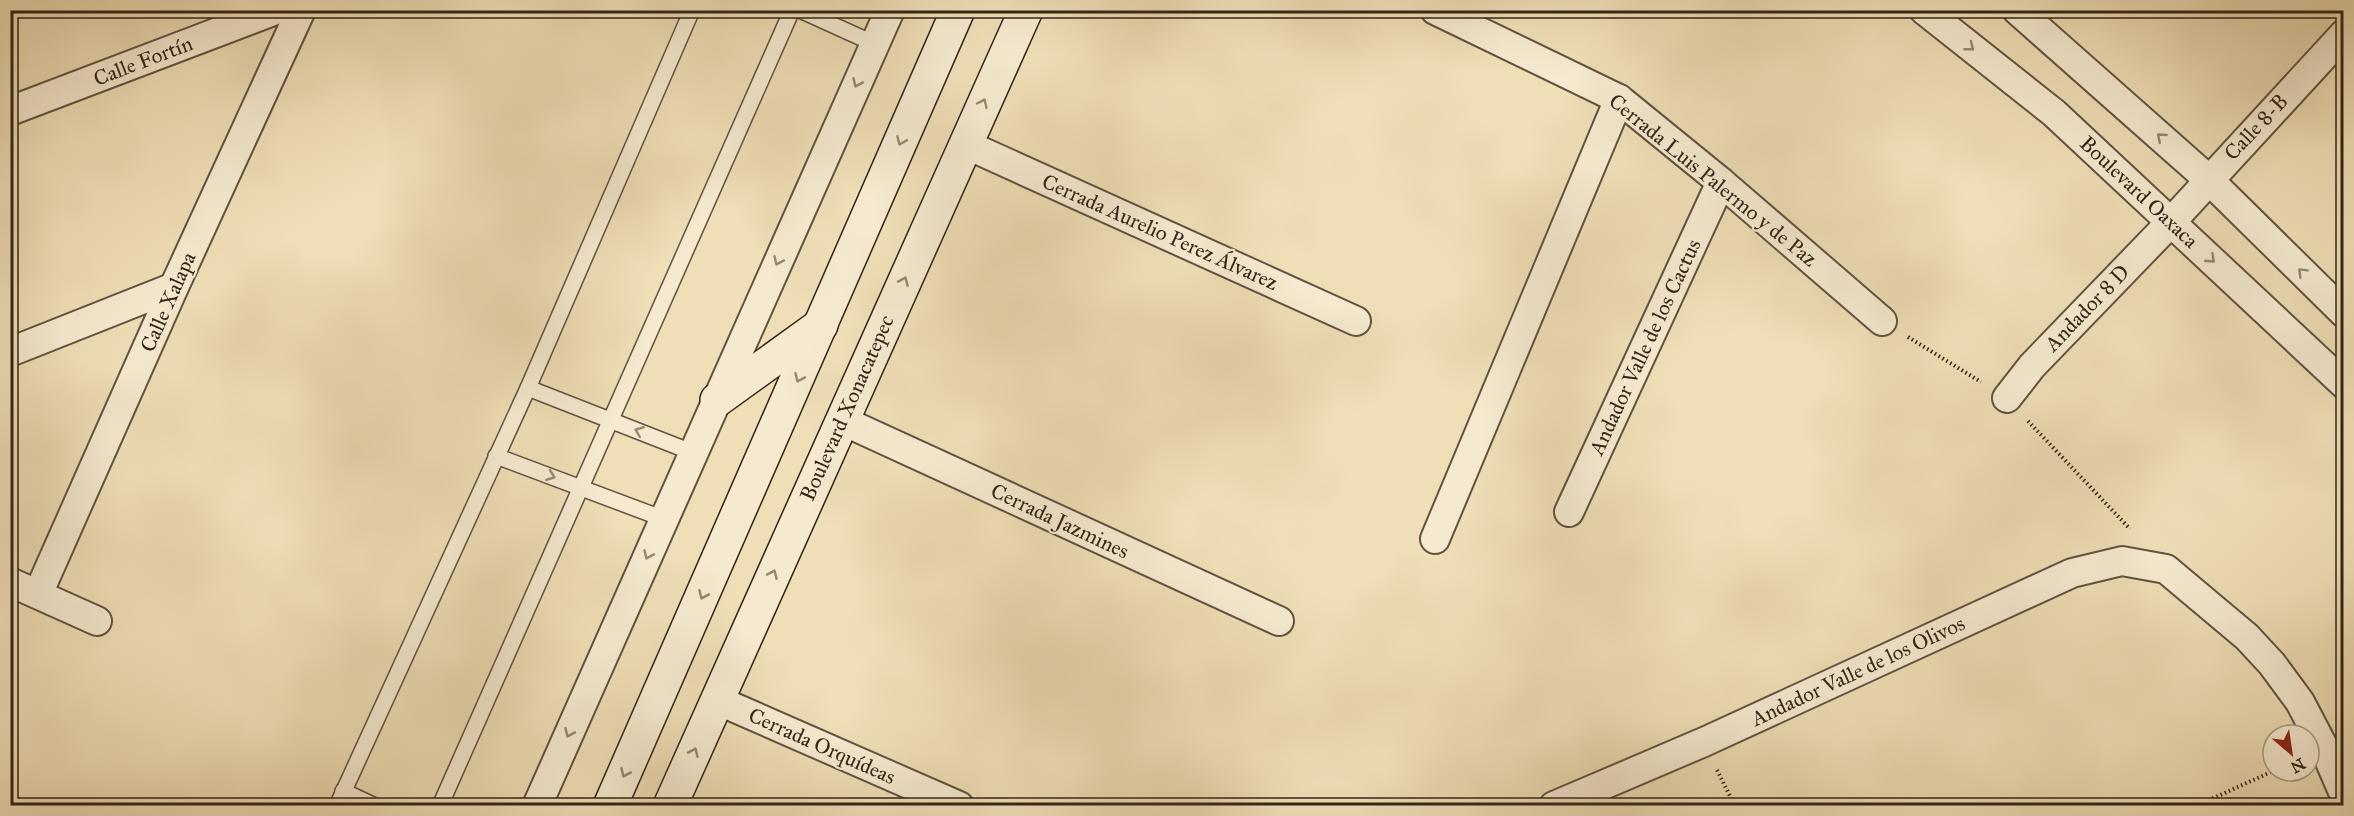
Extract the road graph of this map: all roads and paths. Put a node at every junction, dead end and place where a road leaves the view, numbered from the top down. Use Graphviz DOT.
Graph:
graph roads {
  1 [pos="276,10"];
  2 [pos="301,10"];
  3 [pos="692,10"];
  4 [pos="792,10"];
  5 [pos="800,10"];
  6 [pos="890,10"];
  7 [pos="958,10"];
  8 [pos="1026,10"];
  9 [pos="1435,10"];
  10 [pos="1924,10"];
  11 [pos="2017,10"];
  12 [pos="2343,33"];
  13 [pos="875,44"];
  14 [pos="1619,99"];
  15 [pos="10,111"];
  16 [pos="964,144"];
  17 [pos="2208,178"];
  18 [pos="1721,182"];
  19 [pos="2171,222"];
  20 [pos="174,287"];
  21 [pos="2343,314"];
  22 [pos="1356,321"];
  23 [pos="1882,321"];
  24 [pos="823,324"];
  25 [pos="10,352"];
  26 [pos="2343,384"];
  27 [pos="528,388"];
  28 [pos="2007,398"];
  29 [pos="717,400"];
  30 [pos="610,420"];
  31 [pos="841,420"];
  32 [pos="694,453"];
  33 [pos="496,456"];
  34 [pos="581,487"];
  35 [pos="1569,512"];
  36 [pos="664,519"];
  37 [pos="1435,539"];
  38 [pos="2166,569"];
  39 [pos="10,582"];
  40 [pos="38,594"];
  41 [pos="97,621"];
  42 [pos="1279,621"];
  43 [pos="717,700"];
  44 [pos="1704,742"];
  45 [pos="2261,776"];
  46 [pos="343,791"];
  47 [pos="2343,794"];
  48 [pos="337,806"];
  49 [pos="375,806"];
  50 [pos="440,806"];
  51 [pos="537,806"];
  52 [pos="610,806"];
  53 [pos="670,806"];
  54 [pos="959,806"];
  55 [pos="1554,806"];
  56 [pos="1735,806"];
  57 [pos="2196,806"];
  1 -- 15 [label="street, Calle Fortín"];
  2 -- 20 [label="street, Calle Xalapa"];
  3 -- 27 [label="lane"];
  4 -- 30 [label="lane"];
  5 -- 13 [label="lane"];
  6 -- 13 [label="street"];
  7 -- 24 [label="main road, one-way"];
  16 -- 8 [label="main road, Boulevard Xonacatepec, one-way"];
  9 -- 14 [label="street, Cerrada Luis Palermo y de Paz"];
  10 -- 19 [label="street, Boulevard Oaxaca, one-way"];
  17 -- 11 [label="street, one-way"];
  12 -- 17 [label="street, Calle 8-B"];
  13 -- 29 [label="street, one-way"];
  14 -- 18 [label="street, Cerrada Luis Palermo y de Paz"];
  14 -- 37 [label="street"];
  16 -- 22 [label="street, Cerrada Aurelio Perez Álvarez"];
  31 -- 16 [label="main road, Boulevard Xonacatepec, one-way"];
  17 -- 19 [label="street, Calle 8-B"];
  21 -- 17 [label="street, one-way"];
  18 -- 23 [label="street, Cerrada Luis Palermo y de Paz"];
  18 -- 35 [label="street, Andador Valle de los Cactus"];
  19 -- 26 [label="street, Boulevard Oaxaca, one-way"];
  19 -- 28 [label="street, Andador 8 D"];
  20 -- 25 [label="street"];
  20 -- 40 [label="street, Calle Xalapa"];
  23 -- 28 [label="path"];
  24 -- 29 [label="main road"];
  24 -- 52 [label="main road, one-way"];
  27 -- 30 [label="lane"];
  27 -- 33 [label="lane"];
  28 -- 38 [label="path"];
  29 -- 32 [label="street"];
  32 -- 30 [label="lane, one-way"];
  30 -- 34 [label="lane"];
  31 -- 42 [label="street, Cerrada Jazmines"];
  43 -- 31 [label="main road, Boulevard Xonacatepec, one-way"];
  32 -- 36 [label="street"];
  33 -- 34 [label="lane, one-way"];
  33 -- 46 [label="lane"];
  34 -- 36 [label="lane"];
  34 -- 50 [label="lane"];
  36 -- 51 [label="street, one-way"];
  38 -- 44 [label="street, Andador Valle de los Olivos"];
  38 -- 47 [label="street"];
  39 -- 40 [label="street"];
  40 -- 41 [label="street"];
  53 -- 43 [label="main road, Boulevard Xonacatepec, one-way"];
  43 -- 54 [label="street, Cerrada Orquídeas"];
  44 -- 55 [label="street, Andador Valle de los Olivos"];
  44 -- 56 [label="path"];
  45 -- 57 [label="path"];
  46 -- 48 [label="lane"];
  46 -- 49 [label="lane"];
}
